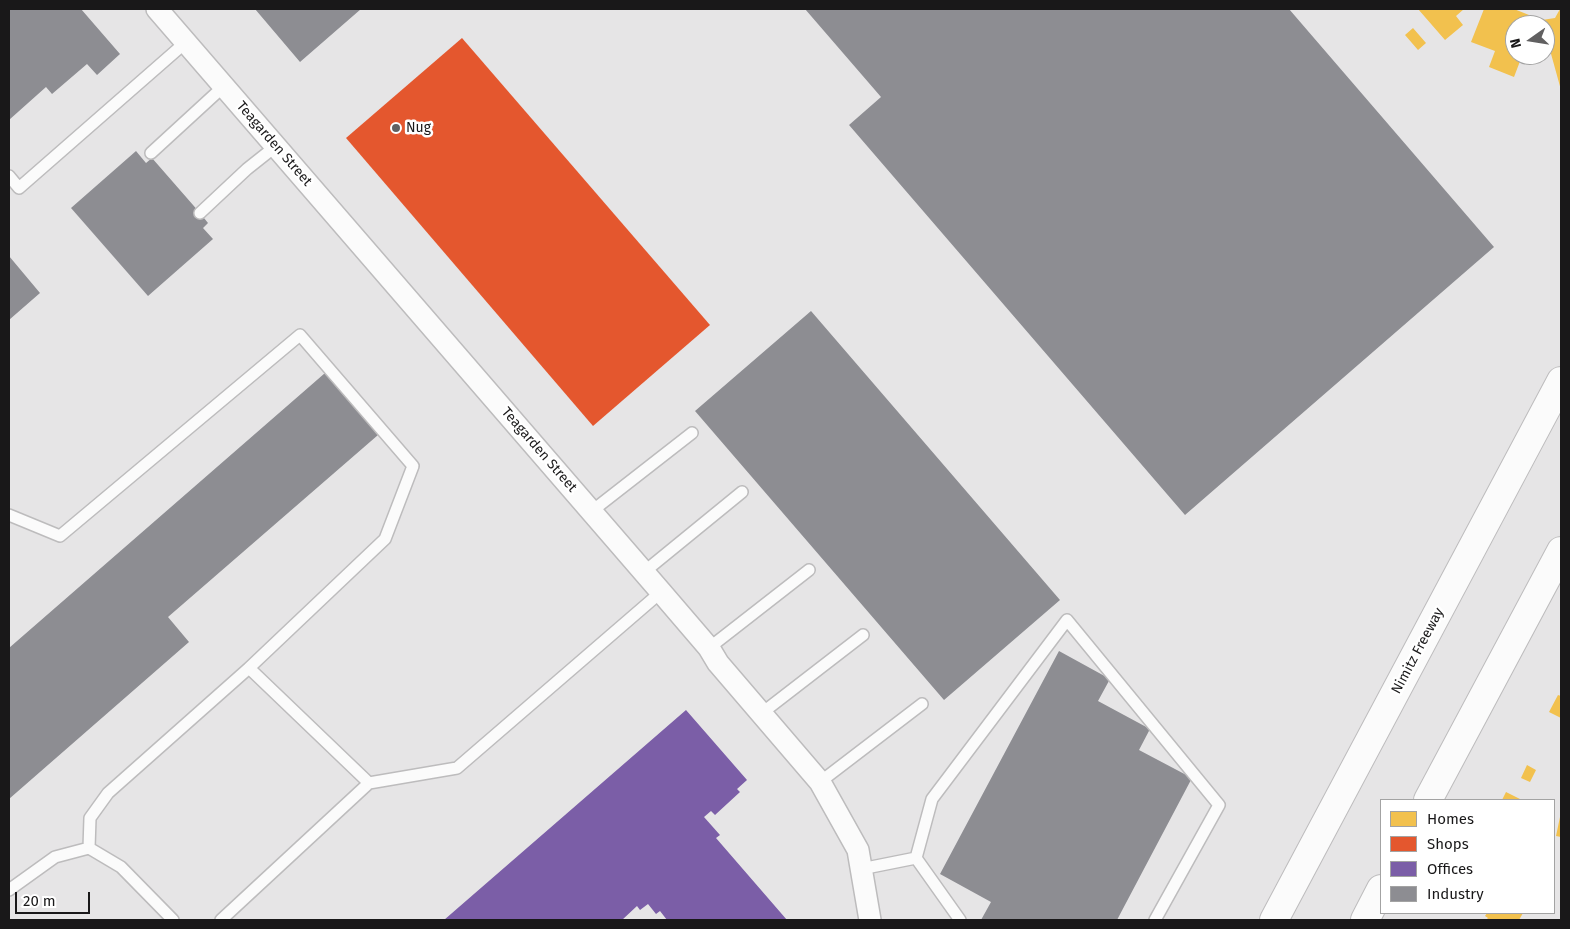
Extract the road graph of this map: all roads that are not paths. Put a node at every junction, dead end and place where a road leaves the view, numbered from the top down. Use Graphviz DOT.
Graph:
graph roads {
  1 [pos="157,9"];
  2 [pos="186,42"];
  3 [pos="224,86"];
  4 [pos="276,146"];
  5 [pos="151,153"];
  6 [pos="9,176"];
  7 [pos="200,213"];
  8 [pos="1561,381"];
  9 [pos="692,433"];
  10 [pos="742,492"];
  11 [pos="592,512"];
  12 [pos="9,516"];
  13 [pos="1561,551"];
  14 [pos="809,570"];
  15 [pos="644,572"];
  16 [pos="661,592"];
  17 [pos="863,635"];
  18 [pos="709,648"];
  19 [pos="249,668"];
  20 [pos="922,704"];
  21 [pos="762,713"];
  22 [pos="820,782"];
  23 [pos="369,783"];
  24 [pos="1429,799"];
  25 [pos="89,848"];
  26 [pos="916,858"];
  27 [pos="861,869"];
  28 [pos="9,890"];
  29 [pos="1380,891"];
  30 [pos="173,920"];
  31 [pos="221,920"];
  32 [pos="870,920"];
  33 [pos="960,920"];
  34 [pos="1154,920"];
  35 [pos="1274,920"];
  36 [pos="1365,920"];
  1 -- 2 [label="street, Teagarden Street"];
  2 -- 3 [label="street, Teagarden Street"];
  2 -- 6 [label="lane"];
  3 -- 4 [label="street, Teagarden Street"];
  3 -- 5 [label="lane"];
  4 -- 7 [label="lane"];
  4 -- 11 [label="street, Teagarden Street"];
  8 -- 35 [label="highway, Nimitz Freeway"];
  9 -- 11 [label="lane"];
  10 -- 15 [label="lane"];
  11 -- 15 [label="street, Teagarden Street"];
  12 -- 19 [label="lane"];
  13 -- 24 [label="highway"];
  14 -- 18 [label="lane"];
  15 -- 16 [label="street, Teagarden Street"];
  16 -- 18 [label="street, Teagarden Street"];
  16 -- 23 [label="lane"];
  17 -- 21 [label="lane"];
  18 -- 21 [label="street, Teagarden Street"];
  19 -- 23 [label="lane"];
  19 -- 25 [label="lane"];
  20 -- 22 [label="lane"];
  21 -- 22 [label="street, Teagarden Street"];
  22 -- 27 [label="street, Teagarden Street"];
  23 -- 31 [label="lane"];
  25 -- 28 [label="lane"];
  25 -- 30 [label="lane"];
  26 -- 27 [label="lane"];
  26 -- 33 [label="lane"];
  26 -- 34 [label="lane"];
  27 -- 32 [label="street, Teagarden Street"];
  29 -- 36 [label="highway"];
}
